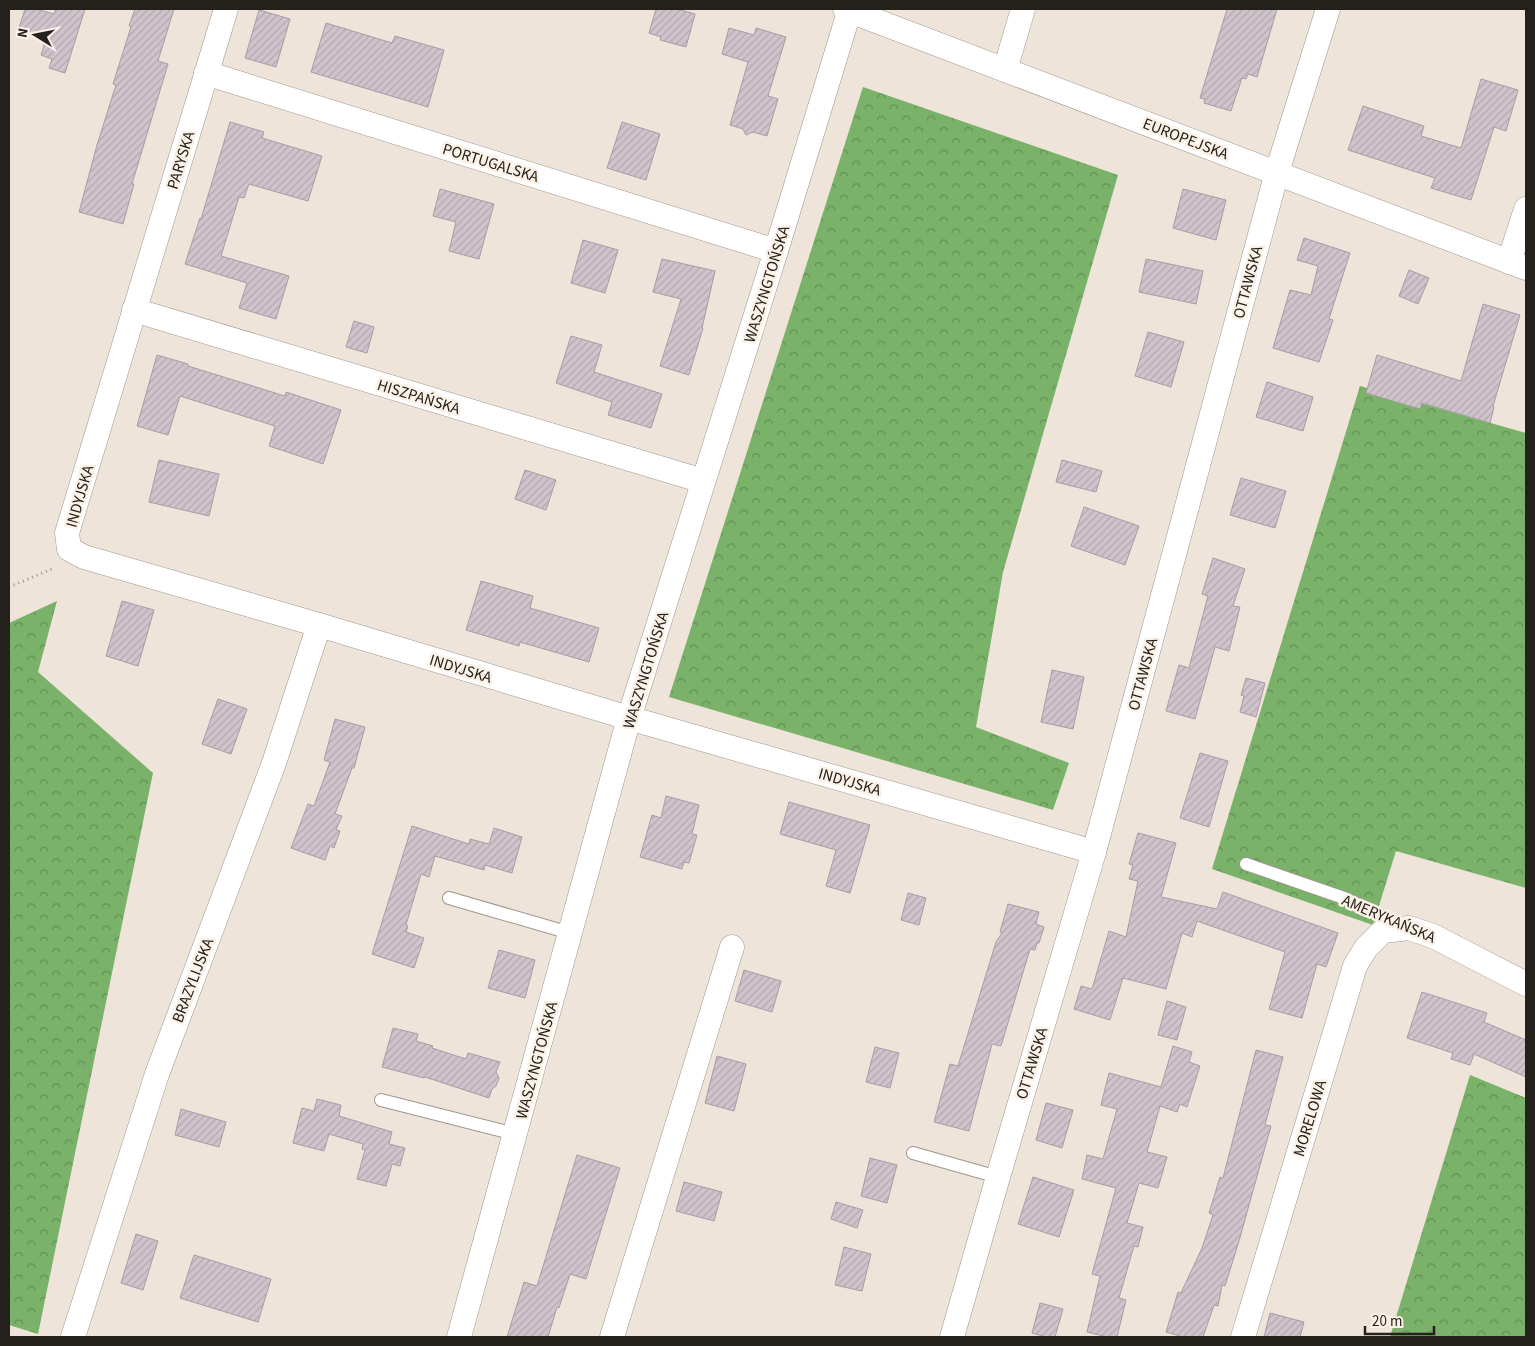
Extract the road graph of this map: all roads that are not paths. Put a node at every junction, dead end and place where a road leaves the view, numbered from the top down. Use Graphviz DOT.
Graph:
graph roads {
  1 [pos="226,9"];
  2 [pos="848,9"];
  3 [pos="1023,9"];
  4 [pos="1328,9"];
  5 [pos="1004,70"];
  6 [pos="206,74"];
  7 [pos="1277,172"];
  8 [pos="1526,208"];
  9 [pos="776,251"];
  10 [pos="1518,265"];
  11 [pos="134,310"];
  12 [pos="703,481"];
  13 [pos="318,625"];
  14 [pos="629,718"];
  15 [pos="1094,852"];
  16 [pos="1246,864"];
  17 [pos="449,898"];
  18 [pos="1409,928"];
  19 [pos="570,933"];
  20 [pos="732,947"];
  21 [pos="1526,984"];
  22 [pos="381,1100"];
  23 [pos="515,1134"];
  24 [pos="913,1153"];
  25 [pos="998,1177"];
  26 [pos="73,1337"];
  27 [pos="459,1337"];
  28 [pos="612,1337"];
  29 [pos="952,1337"];
  30 [pos="1243,1337"];
  1 -- 6 [label="street, PARYSKA"];
  2 -- 5 [label="street, EUROPEJSKA"];
  2 -- 9 [label="street, WASZYNGTOŃSKA"];
  3 -- 5 [label="street"];
  4 -- 7 [label="street, OTTAWSKA"];
  5 -- 7 [label="street, EUROPEJSKA"];
  6 -- 9 [label="street, PORTUGALSKA"];
  6 -- 11 [label="street, PARYSKA"];
  7 -- 10 [label="street, EUROPEJSKA"];
  7 -- 15 [label="street, OTTAWSKA"];
  8 -- 10 [label="street"];
  9 -- 12 [label="street, WASZYNGTOŃSKA"];
  11 -- 12 [label="street, HISZPAŃSKA"];
  11 -- 13 [label="street, INDYJSKA"];
  12 -- 14 [label="street, WASZYNGTOŃSKA"];
  13 -- 14 [label="street, INDYJSKA"];
  13 -- 26 [label="street, BRAZYLIJSKA"];
  14 -- 15 [label="street, INDYJSKA"];
  14 -- 19 [label="street, WASZYNGTOŃSKA"];
  15 -- 25 [label="street, OTTAWSKA"];
  16 -- 18 [label="lane, AMERYKAŃSKA"];
  17 -- 19 [label="lane"];
  18 -- 21 [label="street, AMERYKAŃSKA"];
  18 -- 30 [label="street, MORELOWA"];
  19 -- 23 [label="street, WASZYNGTOŃSKA"];
  20 -- 28 [label="street"];
  22 -- 23 [label="lane"];
  23 -- 27 [label="street, WASZYNGTOŃSKA"];
  24 -- 25 [label="lane"];
  25 -- 29 [label="street, OTTAWSKA"];
}
